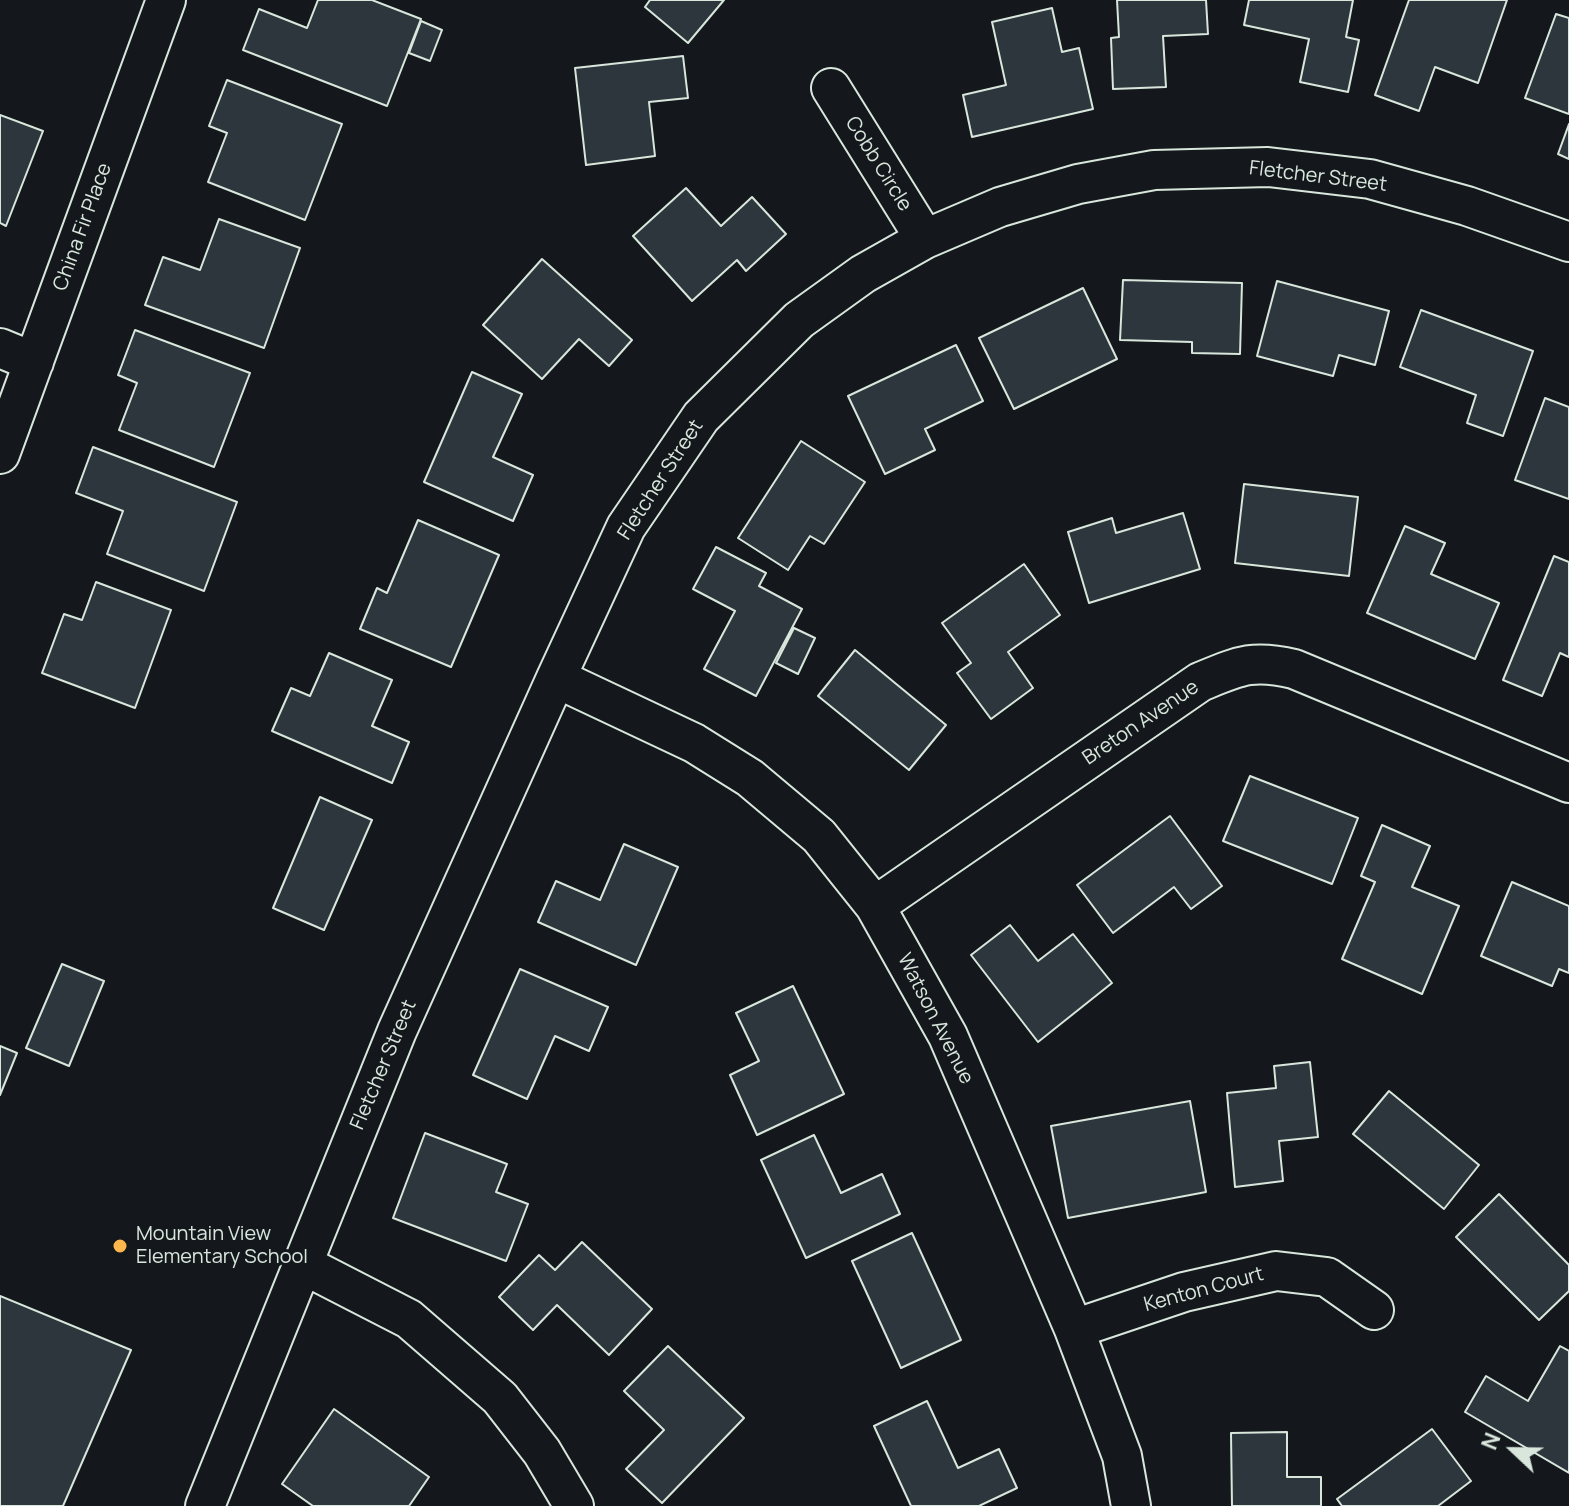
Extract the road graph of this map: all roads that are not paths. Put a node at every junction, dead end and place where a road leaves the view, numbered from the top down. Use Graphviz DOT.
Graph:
graph roads {
  1 [pos="166,0"];
  2 [pos="831,88"];
  3 [pos="925,239"];
  4 [pos="1569,242"];
  5 [pos="17,355"];
  6 [pos="0,454"];
  7 [pos="556,678"];
  8 [pos="1569,783"];
  9 [pos="875,906"];
  10 [pos="302,1264"];
  11 [pos="1374,1310"];
  12 [pos="1074,1329"];
  13 [pos="205,1506"];
  14 [pos="574,1506"];
  15 [pos="1131,1506"];
  1 -- 5 [label="street, China Fir Place"];
  2 -- 3 [label="street, Cobb Circle"];
  3 -- 4 [label="street, Fletcher Street"];
  3 -- 7 [label="street, Fletcher Street"];
  5 -- 6 [label="street, China Fir Place"];
  7 -- 9 [label="street, Watson Avenue"];
  7 -- 10 [label="street, Fletcher Street"];
  8 -- 9 [label="street, Breton Avenue"];
  9 -- 12 [label="street, Watson Avenue"];
  10 -- 13 [label="street, Fletcher Street"];
  10 -- 14 [label="street"];
  11 -- 12 [label="street, Kenton Court"];
  12 -- 15 [label="street, Watson Avenue"];
}
